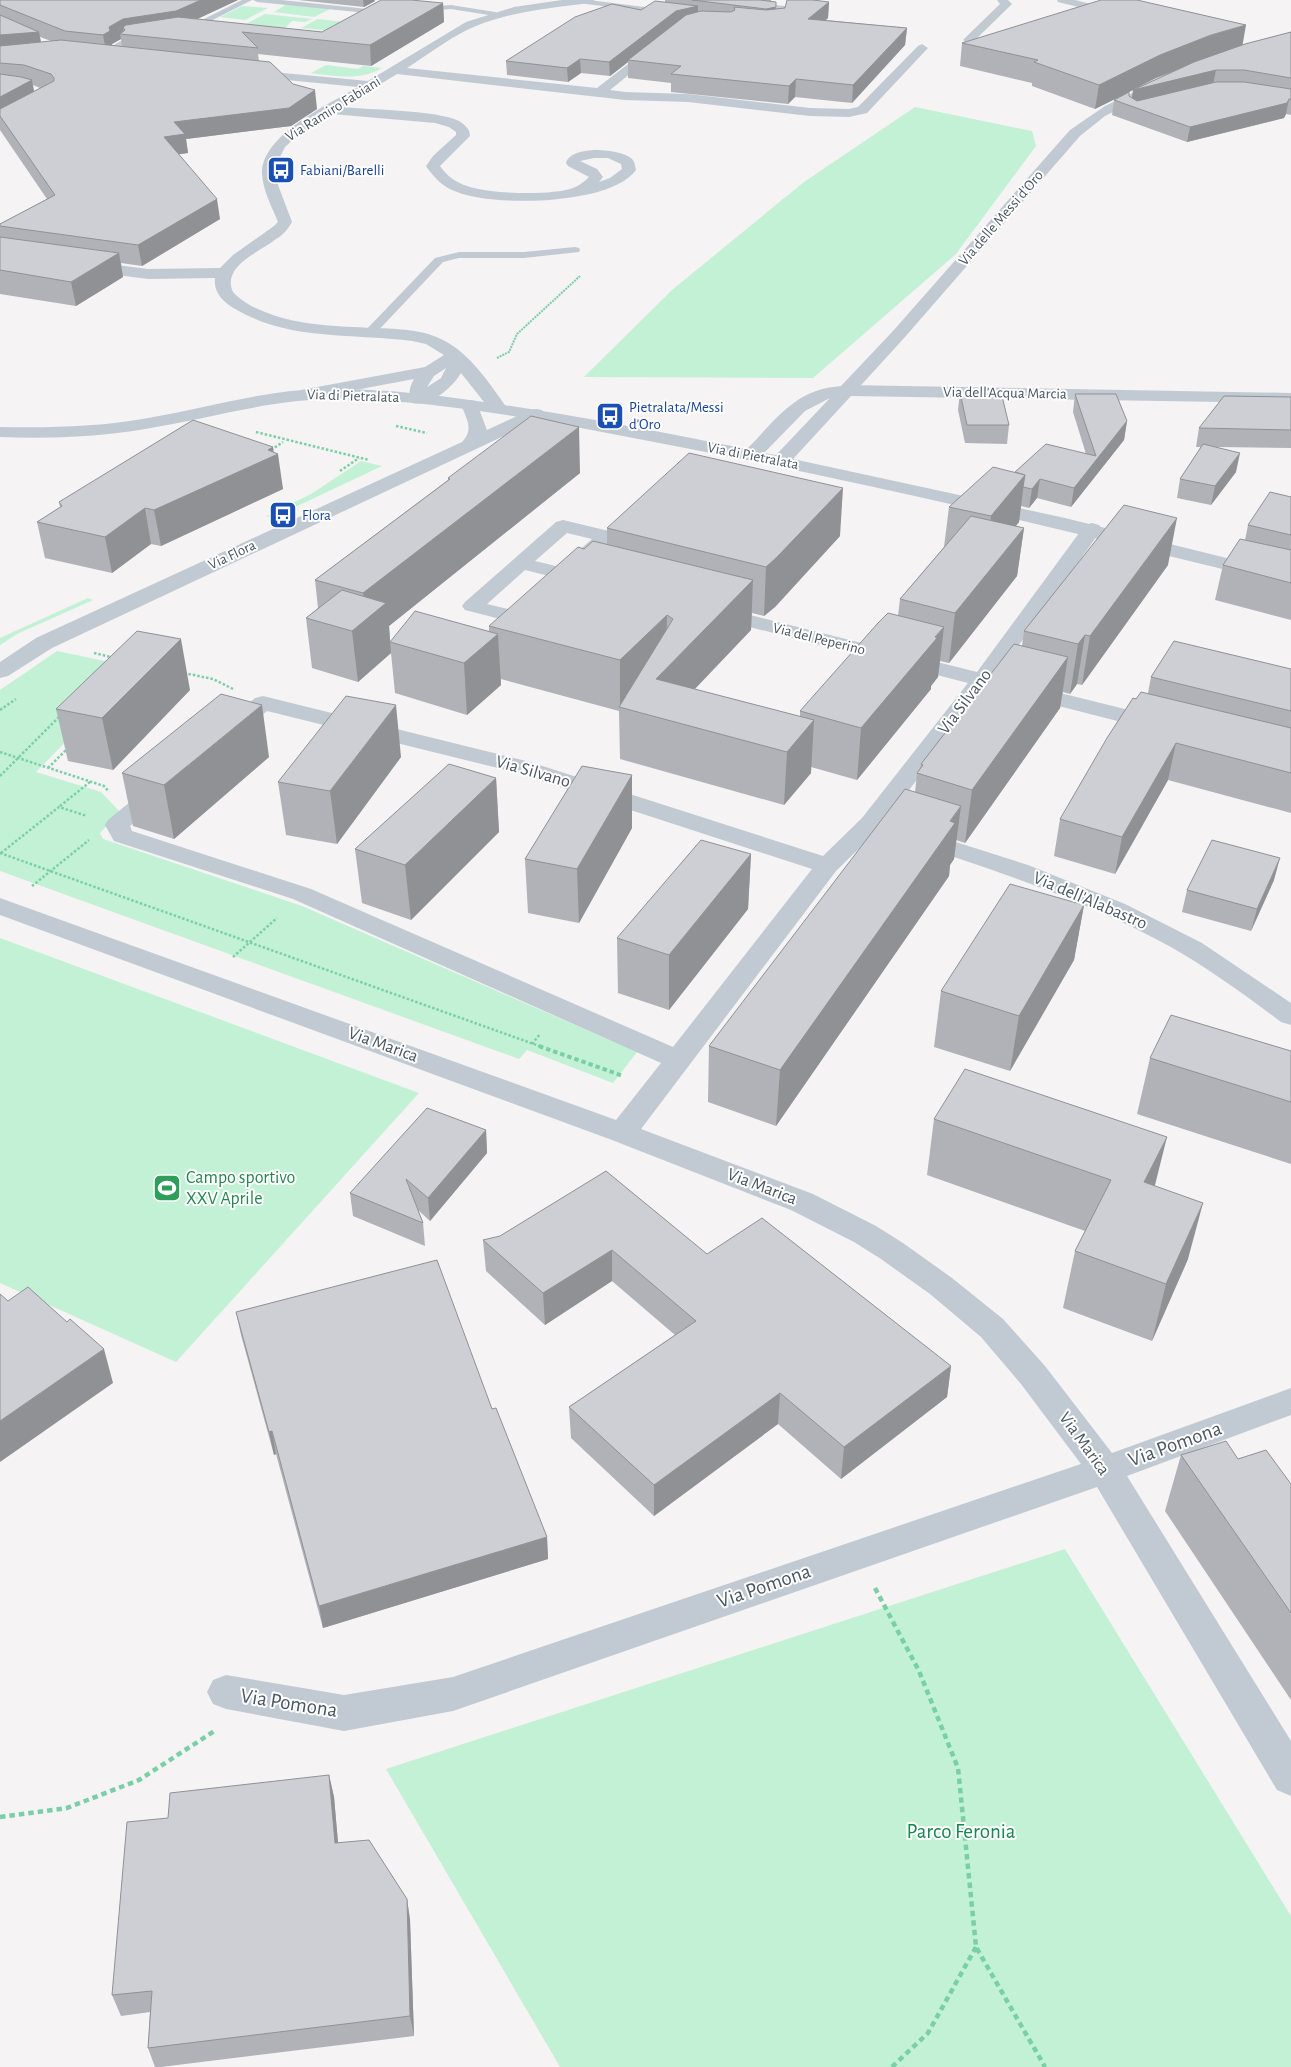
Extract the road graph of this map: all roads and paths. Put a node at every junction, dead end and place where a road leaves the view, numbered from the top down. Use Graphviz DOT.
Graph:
graph roads {
  1 [pos="248,0"];
  2 [pos="257,0"];
  3 [pos="718,0"];
  4 [pos="1002,0"];
  5 [pos="1062,0"];
  6 [pos="584,1"];
  7 [pos="466,10"];
  8 [pos="403,11"];
  9 [pos="394,12"];
  10 [pos="675,12"];
  11 [pos="384,13"];
  12 [pos="495,14"];
  13 [pos="411,16"];
  14 [pos="1126,16"];
  15 [pos="369,22"];
  16 [pos="758,22"];
  17 [pos="181,32"];
  18 [pos="171,34"];
  19 [pos="201,34"];
  20 [pos="154,39"];
  21 [pos="666,40"];
  22 [pos="969,40"];
  23 [pos="922,48"];
  24 [pos="123,54"];
  25 [pos="100,57"];
  26 [pos="394,70"];
  27 [pos="232,71"];
  28 [pos="1159,84"];
  29 [pos="369,85"];
  30 [pos="600,92"];
  31 [pos="332,110"];
  32 [pos="1133,110"];
  33 [pos="1104,111"];
  34 [pos="576,193"];
  35 [pos="575,250"];
  36 [pos="75,264"];
  37 [pos="225,273"];
  38 [pos="581,276"];
  39 [pos="370,332"];
  40 [pos="453,357"];
  41 [pos="494,359"];
  42 [pos="428,372"];
  43 [pos="847,390"];
  44 [pos="308,394"];
  45 [pos="1291,398"];
  46 [pos="418,399"];
  47 [pos="470,405"];
  48 [pos="498,408"];
  49 [pos="536,414"];
  50 [pos="252,431"];
  51 [pos="0,432"];
  52 [pos="283,442"];
  53 [pos="468,446"];
  54 [pos="267,452"];
  55 [pos="752,455"];
  56 [pos="780,461"];
  57 [pos="377,462"];
  58 [pos="1092,529"];
  59 [pos="521,563"];
  60 [pos="564,574"];
  61 [pos="1291,580"];
  62 [pos="602,583"];
  63 [pos="697,608"];
  64 [pos="93,653"];
  65 [pos="110,666"];
  66 [pos="0,671"];
  67 [pos="176,671"];
  68 [pos="982,680"];
  69 [pos="263,703"];
  70 [pos="61,715"];
  71 [pos="1178,729"];
  72 [pos="68,747"];
  73 [pos="210,747"];
  74 [pos="0,752"];
  75 [pos="18,757"];
  76 [pos="48,768"];
  77 [pos="180,772"];
  78 [pos="0,776"];
  79 [pos="90,781"];
  80 [pos="59,807"];
  81 [pos="123,821"];
  82 [pos="871,823"];
  83 [pos="0,854"];
  84 [pos="60,862"];
  85 [pos="827,866"];
  86 [pos="0,906"];
  87 [pos="275,920"];
  88 [pos="250,943"];
  89 [pos="206,981"];
  90 [pos="1291,1016"];
  91 [pos="678,1060"];
  92 [pos="656,1088"];
  93 [pos="622,1133"];
  94 [pos="1291,1401"];
  95 [pos="1104,1470"];
  96 [pos="857,1554"];
  97 [pos="226,1692"];
  98 [pos="265,1699"];
  99 [pos="1291,1777"];
  100 [pos="0,1816"];
  101 [pos="976,1947"];
  102 [pos="892,2067"];
  103 [pos="1045,2067"];
  1 -- 17 [label="lane"];
  2 -- 11 [label="lane"];
  3 -- 16 [label="lane"];
  4 -- 22 [label="street"];
  5 -- 14 [label="street"];
  6 -- 10 [label="lane"];
  6 -- 12 [label="street, Via Ramiro Fabiani"];
  7 -- 8 [label="lane"];
  7 -- 12 [label="lane"];
  7 -- 13 [label="lane"];
  9 -- 11 [label="lane"];
  11 -- 15 [label="lane"];
  12 -- 26 [label="street, Via Ramiro Fabiani"];
  17 -- 18 [label="lane"];
  17 -- 19 [label="lane"];
  20 -- 24 [label="lane"];
  21 -- 30 [label="street"];
  23 -- 30 [label="street"];
  24 -- 25 [label="street"];
  26 -- 29 [label="street, Via Ramiro Fabiani"];
  26 -- 30 [label="street"];
  27 -- 29 [label="street"];
  28 -- 33 [label="street, Via delle Messi d'Oro"];
  29 -- 31 [label="street, Via Ramiro Fabiani"];
  31 -- 34 [label="street"];
  31 -- 37 [label="street, Via Ramiro Fabiani"];
  32 -- 33 [label="street"];
  33 -- 43 [label="street, Via delle Messi d'Oro"];
  34 -- 34 [label="street"];
  35 -- 39 [label="lane"];
  36 -- 37 [label="street"];
  37 -- 39 [label="street"];
  38 -- 41 [label="path"];
  39 -- 40 [label="street"];
  40 -- 42 [label="street"];
  40 -- 46 [label="street"];
  40 -- 48 [label="street"];
  42 -- 44 [label="street"];
  42 -- 46 [label="street"];
  43 -- 45 [label="street, Via dell'Acqua Marcia"];
  43 -- 55 [label="street"];
  43 -- 56 [label="street"];
  44 -- 46 [label="street, Via di Pietralata"];
  44 -- 51 [label="street, Via di Pietralata"];
  46 -- 47 [label="street, Via di Pietralata"];
  47 -- 48 [label="street, Via di Pietralata"];
  47 -- 53 [label="street"];
  48 -- 49 [label="street, Via di Pietralata"];
  49 -- 53 [label="street, Via Flora"];
  49 -- 55 [label="street, Via di Pietralata"];
  50 -- 57 [label="path"];
  52 -- 54 [label="path"];
  53 -- 66 [label="street, Via Flora"];
  55 -- 56 [label="street, Via di Pietralata"];
  56 -- 58 [label="street, Via di Pietralata"];
  58 -- 61 [label="street, Via di Pietralata"];
  58 -- 68 [label="street, Via Silvano"];
  59 -- 60 [label="street"];
  59 -- 60 [label="street"];
  59 -- 60 [label="street"];
  60 -- 62 [label="street"];
  63 -- 68 [label="street, Via del Peperino"];
  64 -- 65 [label="path"];
  67 -- 69 [label="path"];
  68 -- 71 [label="street, Via del Peperino"];
  68 -- 82 [label="street, Via Silvano"];
  69 -- 73 [label="street"];
  69 -- 85 [label="street, Via Silvano"];
  70 -- 75 [label="path"];
  72 -- 76 [label="path"];
  74 -- 75 [label="path"];
  75 -- 76 [label="path"];
  75 -- 78 [label="path"];
  76 -- 79 [label="path"];
  77 -- 81 [label="street"];
  79 -- 80 [label="path"];
  79 -- 81 [label="path"];
  80 -- 81 [label="path"];
  80 -- 83 [label="path"];
  81 -- 84 [label="path"];
  81 -- 91 [label="street"];
  82 -- 85 [label="street, Via Silvano"];
  82 -- 90 [label="street, Via dell'Alabastro"];
  83 -- 88 [label="path"];
  85 -- 91 [label="street, Via Silvano"];
  86 -- 89 [label="street, Via Marica"];
  87 -- 88 [label="path"];
  88 -- 89 [label="path"];
  88 -- 92 [label="path"];
  89 -- 93 [label="street, Via Marica"];
  91 -- 92 [label="street, Via Silvano"];
  92 -- 93 [label="street, Via Silvano"];
  93 -- 95 [label="street, Via Marica"];
  94 -- 95 [label="street, Via Pomona"];
  95 -- 96 [label="street, Via Pomona"];
  95 -- 99 [label="street, Via Marica"];
  96 -- 98 [label="street, Via Pomona"];
  96 -- 101 [label="path"];
  97 -- 98 [label="street, Via Pomona"];
  98 -- 100 [label="path"];
  101 -- 102 [label="path"];
  101 -- 103 [label="path"];
}
